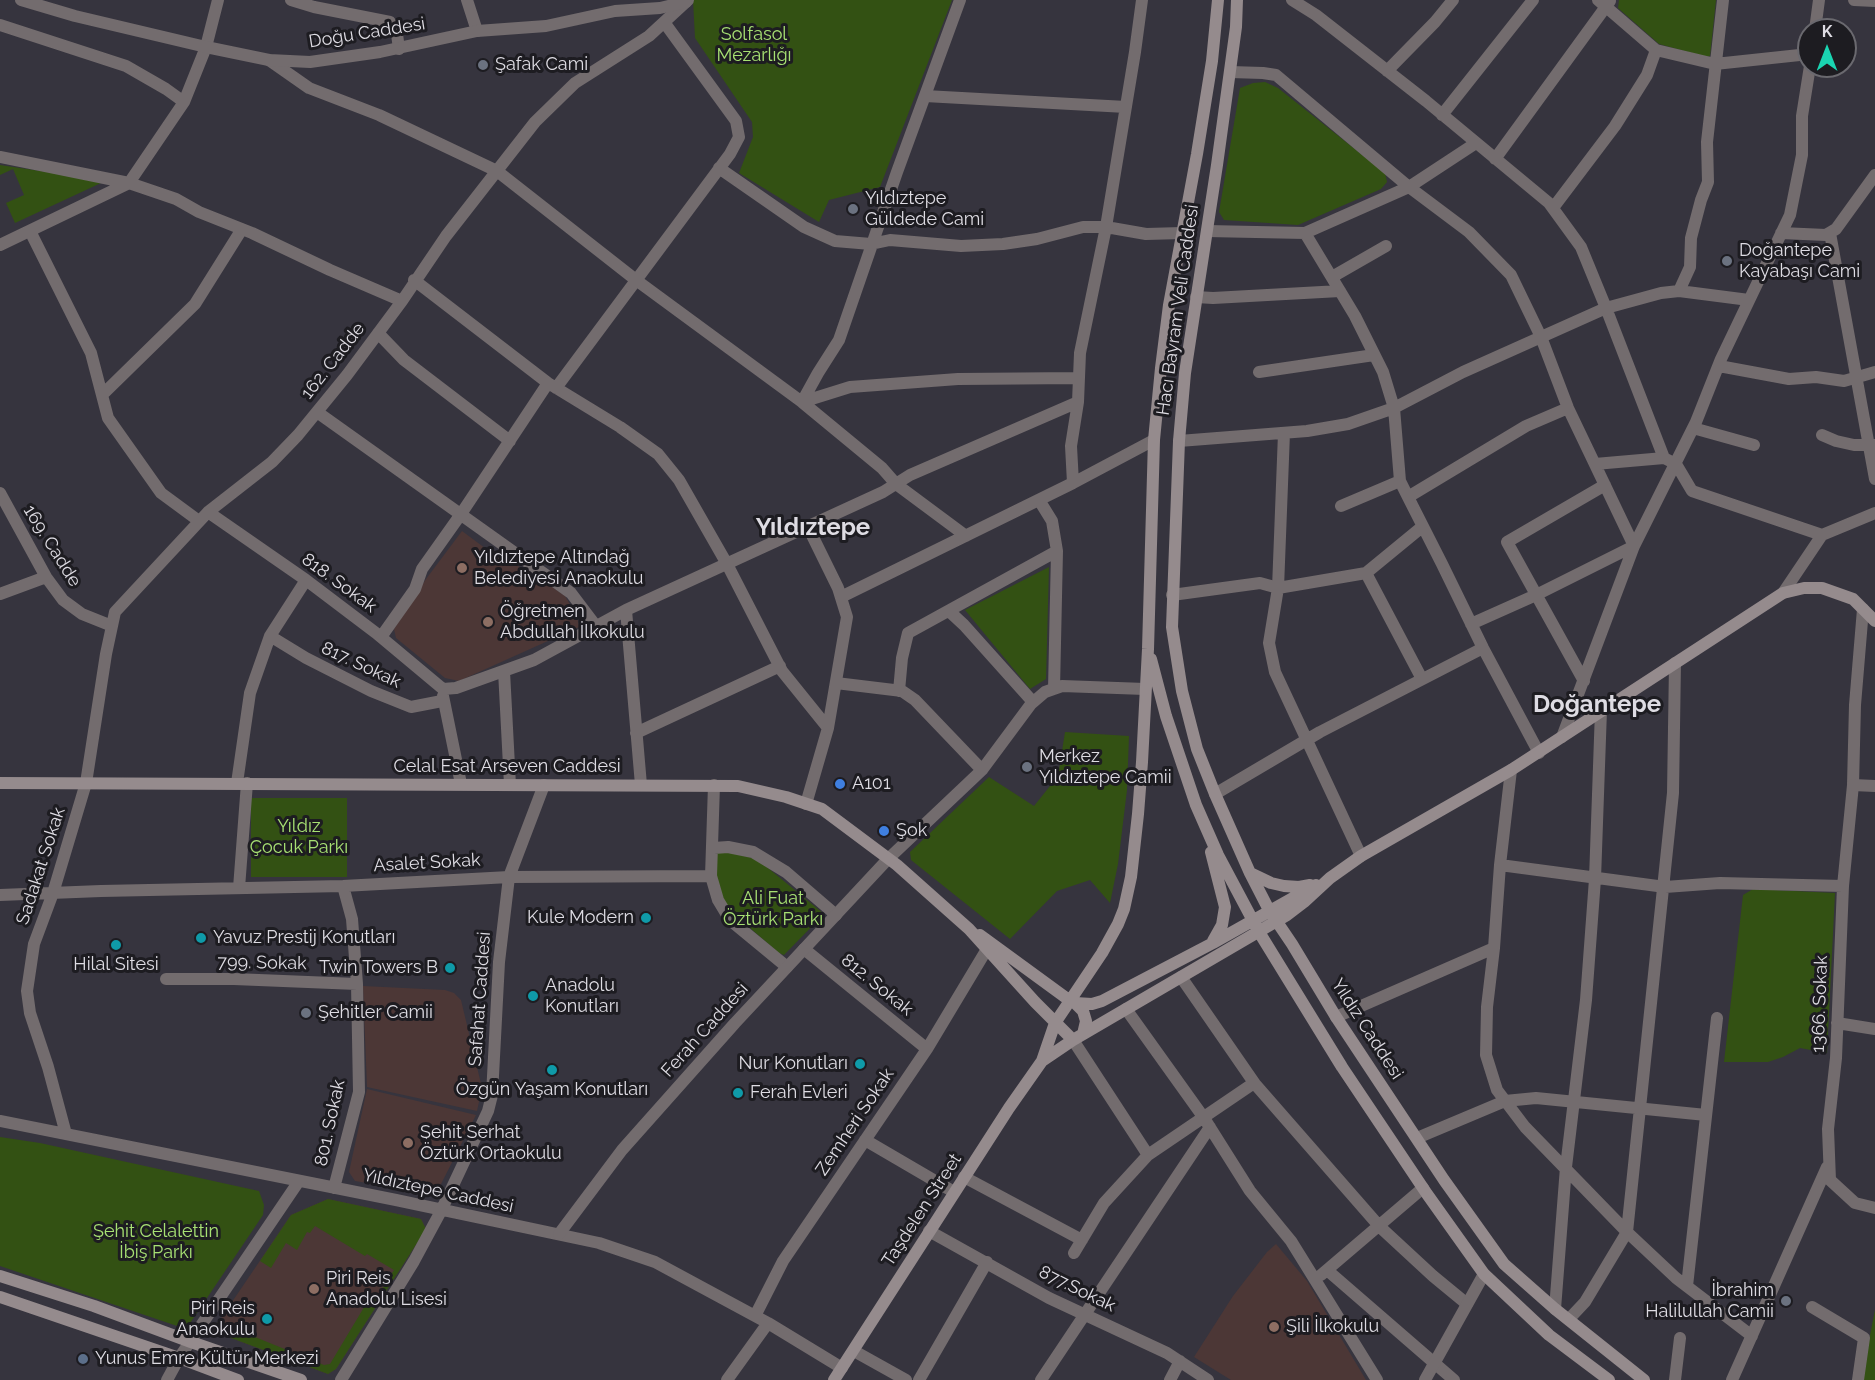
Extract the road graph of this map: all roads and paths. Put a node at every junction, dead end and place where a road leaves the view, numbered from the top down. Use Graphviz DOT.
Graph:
graph roads {
  1 [pos="21,0"];
  2 [pos="218,0"];
  3 [pos="291,0"];
  4 [pos="467,0"];
  5 [pos="960,0"];
  6 [pos="1142,0"];
  7 [pos="1218,0"];
  8 [pos="1237,0"];
  9 [pos="1292,0"];
  10 [pos="1453,0"];
  11 [pos="1533,0"];
  12 [pos="1723,0"];
  13 [pos="1819,0"];
  14 [pos="1854,0"];
  15 [pos="687,1"];
  16 [pos="1875,1"];
  17 [pos="1605,2"];
  18 [pos="660,4"];
  19 [pos="1817,18"];
  20 [pos="664,22"];
  21 [pos="0,25"];
  22 [pos="477,31"];
  23 [pos="206,47"];
  24 [pos="399,49"];
  25 [pos="1656,50"];
  26 [pos="1797,55"];
  27 [pos="269,60"];
  28 [pos="1715,64"];
  29 [pos="1387,71"];
  30 [pos="1230,72"];
  31 [pos="1808,78"];
  32 [pos="925,96"];
  33 [pos="184,102"];
  34 [pos="1126,106"];
  35 [pos="1442,115"];
  36 [pos="1476,143"];
  37 [pos="0,157"];
  38 [pos="1495,159"];
  39 [pos="719,168"];
  40 [pos="497,171"];
  41 [pos="1875,175"];
  42 [pos="129,183"];
  43 [pos="1409,187"];
  44 [pos="1553,208"];
  45 [pos="1106,227"];
  46 [pos="242,229"];
  47 [pos="30,231"];
  48 [pos="1208,231"];
  49 [pos="1182,233"];
  50 [pos="1305,233"];
  51 [pos="1830,233"];
  52 [pos="1781,234"];
  53 [pos="872,244"];
  54 [pos="0,245"];
  55 [pos="1386,246"];
  56 [pos="1332,277"];
  57 [pos="414,280"];
  58 [pos="636,280"];
  59 [pos="1341,291"];
  60 [pos="1679,291"];
  61 [pos="1196,297"];
  62 [pos="1749,300"];
  63 [pos="402,301"];
  64 [pos="1606,308"];
  65 [pos="378,333"];
  66 [pos="1541,337"];
  67 [pos="1374,355"];
  68 [pos="1719,366"];
  69 [pos="1259,372"];
  70 [pos="1875,372"];
  71 [pos="1079,378"];
  72 [pos="1855,378"];
  73 [pos="552,386"];
  74 [pos="102,395"];
  75 [pos="802,402"];
  76 [pos="1078,402"];
  77 [pos="1394,408"];
  78 [pos="1568,408"];
  79 [pos="316,412"];
  80 [pos="1693,428"];
  81 [pos="1284,433"];
  82 [pos="1822,435"];
  83 [pos="1154,440"];
  84 [pos="510,441"];
  85 [pos="1179,441"];
  86 [pos="1754,445"];
  87 [pos="1872,445"];
  88 [pos="1670,461"];
  89 [pos="1595,464"];
  90 [pos="1875,479"];
  91 [pos="1400,481"];
  92 [pos="1073,483"];
  93 [pos="896,484"];
  94 [pos="1605,485"];
  95 [pos="0,494"];
  96 [pos="1407,497"];
  97 [pos="1039,500"];
  98 [pos="1341,506"];
  99 [pos="1875,513"];
  100 [pos="461,514"];
  101 [pos="203,517"];
  102 [pos="808,527"];
  103 [pos="1422,527"];
  104 [pos="1822,535"];
  105 [pos="966,536"];
  106 [pos="1634,546"];
  107 [pos="1058,551"];
  108 [pos="727,564"];
  109 [pos="1366,573"];
  110 [pos="46,576"];
  111 [pos="306,580"];
  112 [pos="1278,588"];
  113 [pos="1783,592"];
  114 [pos="0,594"];
  115 [pos="1172,595"];
  116 [pos="1536,595"];
  117 [pos="841,597"];
  118 [pos="1863,609"];
  119 [pos="626,610"];
  120 [pos="950,612"];
  121 [pos="1875,621"];
  122 [pos="1471,624"];
  123 [pos="112,626"];
  124 [pos="596,626"];
  125 [pos="1172,627"];
  126 [pos="270,636"];
  127 [pos="381,637"];
  128 [pos="1482,648"];
  129 [pos="1148,649"];
  130 [pos="1675,663"];
  131 [pos="780,666"];
  132 [pos="504,671"];
  133 [pos="1422,680"];
  134 [pos="1584,681"];
  135 [pos="836,683"];
  136 [pos="1054,689"];
  137 [pos="1145,689"];
  138 [pos="899,690"];
  139 [pos="443,695"];
  140 [pos="1033,702"];
  141 [pos="1601,710"];
  142 [pos="828,728"];
  143 [pos="636,733"];
  144 [pos="1562,737"];
  145 [pos="1305,740"];
  146 [pos="1539,753"];
  147 [pos="982,770"];
  148 [pos="1511,770"];
  149 [pos="0,783"];
  150 [pos="86,783"];
  151 [pos="242,783"];
  152 [pos="461,784"];
  153 [pos="510,785"];
  154 [pos="544,785"];
  155 [pos="641,785"];
  156 [pos="714,785"];
  157 [pos="1853,785"];
  158 [pos="1875,786"];
  159 [pos="1215,794"];
  160 [pos="806,804"];
  161 [pos="1196,805"];
  162 [pos="714,848"];
  163 [pos="1361,856"];
  164 [pos="888,859"];
  165 [pos="1500,866"];
  166 [pos="1250,873"];
  167 [pos="711,876"];
  168 [pos="508,877"];
  169 [pos="1595,879"];
  170 [pos="1325,880"];
  171 [pos="344,886"];
  172 [pos="1843,886"];
  173 [pos="1665,887"];
  174 [pos="239,888"];
  175 [pos="53,893"];
  176 [pos="0,895"];
  177 [pos="836,915"];
  178 [pos="1273,916"];
  179 [pos="1253,920"];
  180 [pos="969,928"];
  181 [pos="1259,932"];
  182 [pos="1213,942"];
  183 [pos="1494,948"];
  184 [pos="804,949"];
  185 [pos="987,949"];
  186 [pos="787,967"];
  187 [pos="1181,976"];
  188 [pos="166,980"];
  189 [pos="357,984"];
  190 [pos="1072,1001"];
  191 [pos="1126,1009"];
  192 [pos="1336,1017"];
  193 [pos="1717,1018"];
  194 [pos="1054,1023"];
  195 [pos="1837,1023"];
  196 [pos="1875,1029"];
  197 [pos="1078,1037"];
  198 [pos="927,1049"];
  199 [pos="1042,1061"];
  200 [pos="1254,1083"];
  201 [pos="1505,1101"];
  202 [pos="1574,1102"];
  203 [pos="1640,1108"];
  204 [pos="1706,1115"];
  205 [pos="0,1121"];
  206 [pos="1207,1123"];
  207 [pos="66,1134"];
  208 [pos="1417,1138"];
  209 [pos="865,1140"];
  210 [pos="1148,1155"];
  211 [pos="1829,1164"];
  212 [pos="1566,1167"];
  213 [pos="964,1177"];
  214 [pos="299,1180"];
  215 [pos="334,1188"];
  216 [pos="1423,1188"];
  217 [pos="954,1192"];
  218 [pos="1875,1208"];
  219 [pos="441,1211"];
  220 [pos="1378,1225"];
  221 [pos="929,1231"];
  222 [pos="1627,1232"];
  223 [pos="559,1234"];
  224 [pos="1082,1240"];
  225 [pos="1074,1253"];
  226 [pos="987,1262"];
  227 [pos="1327,1270"];
  228 [pos="1484,1274"];
  229 [pos="0,1276"];
  230 [pos="1316,1280"];
  231 [pos="1687,1286"];
  232 [pos="0,1297"];
  233 [pos="1467,1304"];
  234 [pos="1812,1307"];
  235 [pos="1555,1309"];
  236 [pos="1085,1315"];
  237 [pos="755,1316"];
  238 [pos="1569,1319"];
  239 [pos="768,1323"];
  240 [pos="1752,1336"];
  241 [pos="1680,1338"];
  242 [pos="191,1342"];
  243 [pos="854,1350"];
  244 [pos="179,1358"];
  245 [pos="1180,1361"];
  246 [pos="1434,1364"];
  247 [pos="842,1368"];
  248 [pos="1604,1378"];
  249 [pos="167,1380"];
  250 [pos="238,1380"];
  251 [pos="301,1380"];
  252 [pos="340,1380"];
  253 [pos="727,1380"];
  254 [pos="834,1380"];
  255 [pos="906,1380"];
  256 [pos="919,1380"];
  257 [pos="1041,1380"];
  258 [pos="1170,1380"];
  259 [pos="1208,1380"];
  260 [pos="1377,1380"];
  261 [pos="1425,1380"];
  262 [pos="1454,1380"];
  263 [pos="1644,1380"];
  264 [pos="1675,1380"];
  265 [pos="1732,1380"];
  266 [pos="1858,1380"];
  1 -- 23 [label="street, Doğu Caddesi"];
  2 -- 23 [label="street"];
  3 -- 24 [label="street"];
  4 -- 22 [label="street"];
  5 -- 32 [label="street"];
  6 -- 34 [label="street"];
  7 -- 49 [label="main road"];
  8 -- 30 [label="main road, Hacı Bayram Veli Caddesi"];
  9 -- 29 [label="street"];
  10 -- 29 [label="street"];
  11 -- 35 [label="street"];
  12 -- 28 [label="street"];
  13 -- 19 [label="street"];
  14 -- 16 [label="street"];
  15 -- 18 [label="street, Doğu Caddesi"];
  15 -- 20 [label="street, 162. Cadde"];
  17 -- 25 [label="street"];
  17 -- 38 [label="street"];
  18 -- 22 [label="street, Doğu Caddesi"];
  20 -- 39 [label="street"];
  20 -- 40 [label="street, 162. Cadde"];
  21 -- 33 [label="street"];
  22 -- 24 [label="street, Doğu Caddesi"];
  23 -- 27 [label="street, Doğu Caddesi"];
  23 -- 33 [label="street"];
  24 -- 27 [label="street, Doğu Caddesi"];
  25 -- 28 [label="street"];
  25 -- 44 [label="street"];
  26 -- 28 [label="street"];
  27 -- 40 [label="street"];
  28 -- 60 [label="street"];
  29 -- 35 [label="street"];
  30 -- 43 [label="street"];
  30 -- 48 [label="main road, Hacı Bayram Veli Caddesi"];
  31 -- 52 [label="street"];
  32 -- 34 [label="street"];
  32 -- 53 [label="street"];
  33 -- 42 [label="street"];
  34 -- 45 [label="street"];
  35 -- 36 [label="street"];
  36 -- 38 [label="street"];
  36 -- 43 [label="street"];
  37 -- 42 [label="street"];
  38 -- 44 [label="street"];
  39 -- 53 [label="street"];
  39 -- 58 [label="street"];
  40 -- 57 [label="street, 162. Cadde"];
  40 -- 58 [label="street"];
  41 -- 51 [label="street"];
  42 -- 46 [label="street"];
  42 -- 47 [label="street"];
  43 -- 50 [label="street"];
  43 -- 66 [label="street"];
  44 -- 64 [label="street"];
  45 -- 49 [label="street"];
  45 -- 53 [label="street"];
  45 -- 71 [label="street"];
  46 -- 63 [label="street"];
  46 -- 74 [label="street"];
  47 -- 54 [label="street"];
  47 -- 74 [label="street, 818. Sokak"];
  48 -- 50 [label="street"];
  48 -- 61 [label="main road, Hacı Bayram Veli Caddesi"];
  49 -- 83 [label="main road"];
  50 -- 56 [label="street"];
  51 -- 52 [label="street"];
  51 -- 72 [label="street"];
  52 -- 62 [label="street"];
  53 -- 75 [label="street"];
  55 -- 56 [label="street"];
  56 -- 59 [label="street"];
  57 -- 63 [label="street, 162. Cadde"];
  57 -- 73 [label="street"];
  58 -- 73 [label="street"];
  58 -- 75 [label="street"];
  59 -- 61 [label="street"];
  59 -- 67 [label="street"];
  60 -- 62 [label="street"];
  60 -- 64 [label="street"];
  61 -- 85 [label="main road, Hacı Bayram Veli Caddesi"];
  62 -- 68 [label="street"];
  63 -- 65 [label="street, 162. Cadde"];
  64 -- 66 [label="street"];
  64 -- 88 [label="street"];
  65 -- 79 [label="street, 162. Cadde"];
  65 -- 84 [label="street"];
  66 -- 77 [label="street"];
  66 -- 78 [label="street"];
  67 -- 69 [label="street"];
  67 -- 77 [label="street"];
  68 -- 72 [label="street"];
  68 -- 80 [label="street"];
  70 -- 72 [label="street"];
  71 -- 75 [label="street"];
  71 -- 76 [label="street"];
  72 -- 87 [label="street"];
  73 -- 84 [label="street"];
  73 -- 108 [label="street"];
  74 -- 101 [label="street, 818. Sokak"];
  75 -- 93 [label="street"];
  76 -- 92 [label="street"];
  76 -- 93 [label="street, 817. Sokak"];
  77 -- 81 [label="street"];
  77 -- 91 [label="street"];
  78 -- 89 [label="street"];
  78 -- 96 [label="street"];
  79 -- 100 [label="street"];
  79 -- 101 [label="street, 162. Cadde"];
  80 -- 86 [label="street"];
  80 -- 88 [label="street"];
  81 -- 85 [label="street"];
  81 -- 112 [label="street"];
  82 -- 87 [label="street"];
  83 -- 92 [label="street"];
  83 -- 129 [label="main road"];
  84 -- 100 [label="street"];
  85 -- 115 [label="main road, Hacı Bayram Veli Caddesi"];
  87 -- 90 [label="street"];
  88 -- 89 [label="street"];
  88 -- 104 [label="street"];
  88 -- 106 [label="street"];
  89 -- 94 [label="street"];
  91 -- 96 [label="street"];
  91 -- 98 [label="street"];
  92 -- 97 [label="street"];
  93 -- 102 [label="street, 817. Sokak"];
  93 -- 105 [label="street"];
  94 -- 106 [label="street"];
  94 -- 116 [label="street"];
  95 -- 110 [label="street, 169. Cadde"];
  96 -- 103 [label="street"];
  97 -- 105 [label="street"];
  97 -- 107 [label="street"];
  99 -- 104 [label="street"];
  100 -- 124 [label="street"];
  100 -- 127 [label="street"];
  101 -- 111 [label="street, 818. Sokak"];
  101 -- 123 [label="street, 162. Cadde"];
  102 -- 108 [label="street, 817. Sokak"];
  102 -- 117 [label="street"];
  103 -- 109 [label="street"];
  103 -- 122 [label="street"];
  104 -- 113 [label="street"];
  105 -- 117 [label="street"];
  106 -- 116 [label="street"];
  106 -- 134 [label="street"];
  107 -- 120 [label="street"];
  107 -- 136 [label="street"];
  108 -- 119 [label="street, 817. Sokak"];
  108 -- 131 [label="street"];
  109 -- 112 [label="street"];
  109 -- 133 [label="street"];
  110 -- 114 [label="street"];
  110 -- 123 [label="street, 169. Cadde"];
  111 -- 126 [label="street"];
  111 -- 127 [label="street, 818. Sokak"];
  112 -- 115 [label="street"];
  112 -- 145 [label="street"];
  113 -- 118 [label="main road"];
  113 -- 130 [label="main road"];
  115 -- 125 [label="main road, Hacı Bayram Veli Caddesi"];
  116 -- 122 [label="street"];
  116 -- 134 [label="street"];
  117 -- 135 [label="street"];
  118 -- 121 [label="main road"];
  118 -- 157 [label="street, 1366. Sokak"];
  119 -- 124 [label="street, 817. Sokak"];
  119 -- 143 [label="street"];
  120 -- 138 [label="street"];
  120 -- 140 [label="street"];
  122 -- 128 [label="street"];
  123 -- 150 [label="street, 162. Cadde"];
  124 -- 132 [label="street, 817. Sokak"];
  125 -- 159 [label="main road, Yıldız Caddesi"];
  126 -- 139 [label="street, 817. Sokak"];
  126 -- 151 [label="street"];
  127 -- 139 [label="street, 818. Sokak"];
  128 -- 133 [label="street"];
  128 -- 146 [label="street"];
  129 -- 137 [label="main road"];
  129 -- 161 [label="main road"];
  130 -- 141 [label="main road"];
  130 -- 173 [label="street"];
  131 -- 142 [label="street"];
  131 -- 143 [label="street"];
  132 -- 139 [label="street, 817. Sokak"];
  132 -- 153 [label="street"];
  133 -- 145 [label="street"];
  134 -- 144 [label="street"];
  135 -- 138 [label="street"];
  135 -- 142 [label="street"];
  136 -- 137 [label="street"];
  136 -- 140 [label="street"];
  137 -- 190 [label="main road"];
  138 -- 147 [label="street"];
  139 -- 152 [label="street"];
  140 -- 147 [label="street, Ferah Caddesi"];
  141 -- 144 [label="main road"];
  141 -- 169 [label="street"];
  142 -- 160 [label="street"];
  143 -- 155 [label="street"];
  144 -- 146 [label="main road"];
  145 -- 159 [label="street"];
  145 -- 163 [label="street"];
  146 -- 148 [label="main road"];
  147 -- 164 [label="street, Ferah Caddesi"];
  148 -- 163 [label="main road"];
  148 -- 165 [label="street"];
  149 -- 150 [label="main road, Celal Esat Arseven Caddesi"];
  150 -- 151 [label="main road, Celal Esat Arseven Caddesi"];
  150 -- 175 [label="street, Sadakat Sokak"];
  151 -- 152 [label="main road, Celal Esat Arseven Caddesi"];
  151 -- 174 [label="street"];
  152 -- 153 [label="main road, Celal Esat Arseven Caddesi"];
  153 -- 154 [label="main road, Celal Esat Arseven Caddesi"];
  154 -- 155 [label="main road, Celal Esat Arseven Caddesi"];
  154 -- 168 [label="street, Safahat Caddesi"];
  155 -- 156 [label="main road, Celal Esat Arseven Caddesi"];
  156 -- 160 [label="main road, Celal Esat Arseven Caddesi"];
  156 -- 162 [label="street"];
  157 -- 158 [label="street"];
  157 -- 172 [label="street, 1366. Sokak"];
  159 -- 166 [label="main road, Yıldız Caddesi"];
  160 -- 164 [label="main road, Celal Esat Arseven Caddesi"];
  161 -- 179 [label="main road"];
  161 -- 182 [label="main road"];
  162 -- 167 [label="street"];
  162 -- 177 [label="street"];
  163 -- 170 [label="main road"];
  164 -- 177 [label="street, Ferah Caddesi"];
  164 -- 180 [label="main road, Celal Esat Arseven Caddesi"];
  165 -- 169 [label="street"];
  165 -- 183 [label="street"];
  166 -- 170 [label="main road"];
  166 -- 178 [label="main road, Yıldız Caddesi"];
  167 -- 168 [label="street, Asalet Sokak"];
  167 -- 186 [label="street"];
  168 -- 171 [label="street, Asalet Sokak"];
  168 -- 219 [label="street, Safahat Caddesi"];
  169 -- 173 [label="street"];
  169 -- 202 [label="street"];
  170 -- 178 [label="main road"];
  171 -- 174 [label="street, Asalet Sokak"];
  171 -- 189 [label="street, 801. Sokak"];
  172 -- 173 [label="street"];
  172 -- 195 [label="street, 1366. Sokak"];
  173 -- 203 [label="street"];
  174 -- 175 [label="street, Asalet Sokak"];
  175 -- 176 [label="street, Asalet Sokak"];
  175 -- 207 [label="street, Sadakat Sokak"];
  177 -- 184 [label="street, Ferah Caddesi"];
  178 -- 179 [label="main road"];
  178 -- 181 [label="main road"];
  178 -- 192 [label="main road, Yıldız Caddesi"];
  179 -- 181 [label="main road"];
  179 -- 182 [label="main road"];
  180 -- 185 [label="main road"];
  180 -- 190 [label="main road"];
  181 -- 187 [label="main road"];
  181 -- 216 [label="main road"];
  182 -- 190 [label="main road"];
  183 -- 192 [label="street"];
  183 -- 201 [label="street"];
  184 -- 186 [label="street, Ferah Caddesi"];
  184 -- 198 [label="street, 812. Sokak"];
  185 -- 194 [label="main road"];
  185 -- 198 [label="street, Zemheri Sokak"];
  186 -- 223 [label="street, Ferah Caddesi"];
  187 -- 191 [label="main road"];
  187 -- 200 [label="street"];
  188 -- 189 [label="street, 799. Sokak"];
  189 -- 215 [label="street, 801. Sokak"];
  190 -- 194 [label="main road"];
  190 -- 197 [label="main road"];
  191 -- 197 [label="main road"];
  191 -- 206 [label="street"];
  192 -- 208 [label="main road, Yıldız Caddesi"];
  193 -- 204 [label="street"];
  194 -- 197 [label="main road"];
  194 -- 199 [label="main road"];
  195 -- 196 [label="street"];
  195 -- 211 [label="street, 1366. Sokak"];
  197 -- 199 [label="main road"];
  197 -- 210 [label="street"];
  198 -- 209 [label="street, Zemheri Sokak"];
  199 -- 213 [label="main road, Taşdelen Street"];
  200 -- 206 [label="street"];
  200 -- 220 [label="street"];
  201 -- 202 [label="street"];
  201 -- 208 [label="street"];
  201 -- 212 [label="street"];
  202 -- 203 [label="street"];
  202 -- 212 [label="street"];
  203 -- 204 [label="street"];
  203 -- 222 [label="street"];
  204 -- 231 [label="street"];
  205 -- 207 [label="street, Yıldıztepe Caddesi"];
  206 -- 210 [label="street"];
  206 -- 230 [label="street"];
  206 -- 236 [label="street"];
  207 -- 214 [label="street, Yıldıztepe Caddesi"];
  208 -- 235 [label="main road, Yıldız Caddesi"];
  209 -- 217 [label="street"];
  209 -- 237 [label="street, Zemheri Sokak"];
  210 -- 224 [label="street"];
  211 -- 218 [label="street"];
  211 -- 240 [label="street, 1366. Sokak"];
  212 -- 222 [label="street"];
  212 -- 235 [label="street"];
  213 -- 217 [label="main road, Taşdelen Street"];
  213 -- 224 [label="street"];
  214 -- 215 [label="street, Yıldıztepe Caddesi"];
  214 -- 242 [label="street"];
  215 -- 219 [label="street, Yıldıztepe Caddesi"];
  216 -- 220 [label="street"];
  216 -- 228 [label="main road"];
  217 -- 221 [label="main road, Taşdelen Street"];
  219 -- 223 [label="street, Yıldıztepe Caddesi"];
  219 -- 252 [label="street, Safahat Caddesi"];
  220 -- 227 [label="street"];
  220 -- 233 [label="street"];
  221 -- 226 [label="street, 877.Sokak"];
  221 -- 243 [label="main road, Taşdelen Street"];
  222 -- 231 [label="street"];
  222 -- 238 [label="street"];
  223 -- 237 [label="street, Yıldıztepe Caddesi"];
  224 -- 225 [label="street"];
  226 -- 236 [label="street, 877.Sokak"];
  226 -- 256 [label="street"];
  227 -- 230 [label="street"];
  227 -- 246 [label="street"];
  228 -- 233 [label="street"];
  228 -- 248 [label="main road"];
  229 -- 242 [label="main road"];
  230 -- 260 [label="street"];
  231 -- 240 [label="street"];
  232 -- 244 [label="main road"];
  233 -- 246 [label="street"];
  234 -- 266 [label="street"];
  235 -- 238 [label="main road, Yıldız Caddesi"];
  236 -- 245 [label="street, 877.Sokak"];
  236 -- 257 [label="street"];
  237 -- 239 [label="street, Yıldıztepe Caddesi"];
  238 -- 263 [label="main road, Yıldız Caddesi"];
  239 -- 247 [label="street, Yıldıztepe Caddesi"];
  239 -- 253 [label="street"];
  240 -- 265 [label="street, 1366. Sokak"];
  241 -- 264 [label="street"];
  242 -- 244 [label="street"];
  242 -- 251 [label="main road"];
  243 -- 247 [label="main road, Taşdelen Street"];
  243 -- 255 [label="street"];
  244 -- 249 [label="street"];
  244 -- 250 [label="main road"];
  245 -- 258 [label="street"];
  245 -- 259 [label="street, 877.Sokak"];
  246 -- 261 [label="street"];
  246 -- 262 [label="street"];
  247 -- 254 [label="main road, Taşdelen Street"];
}
